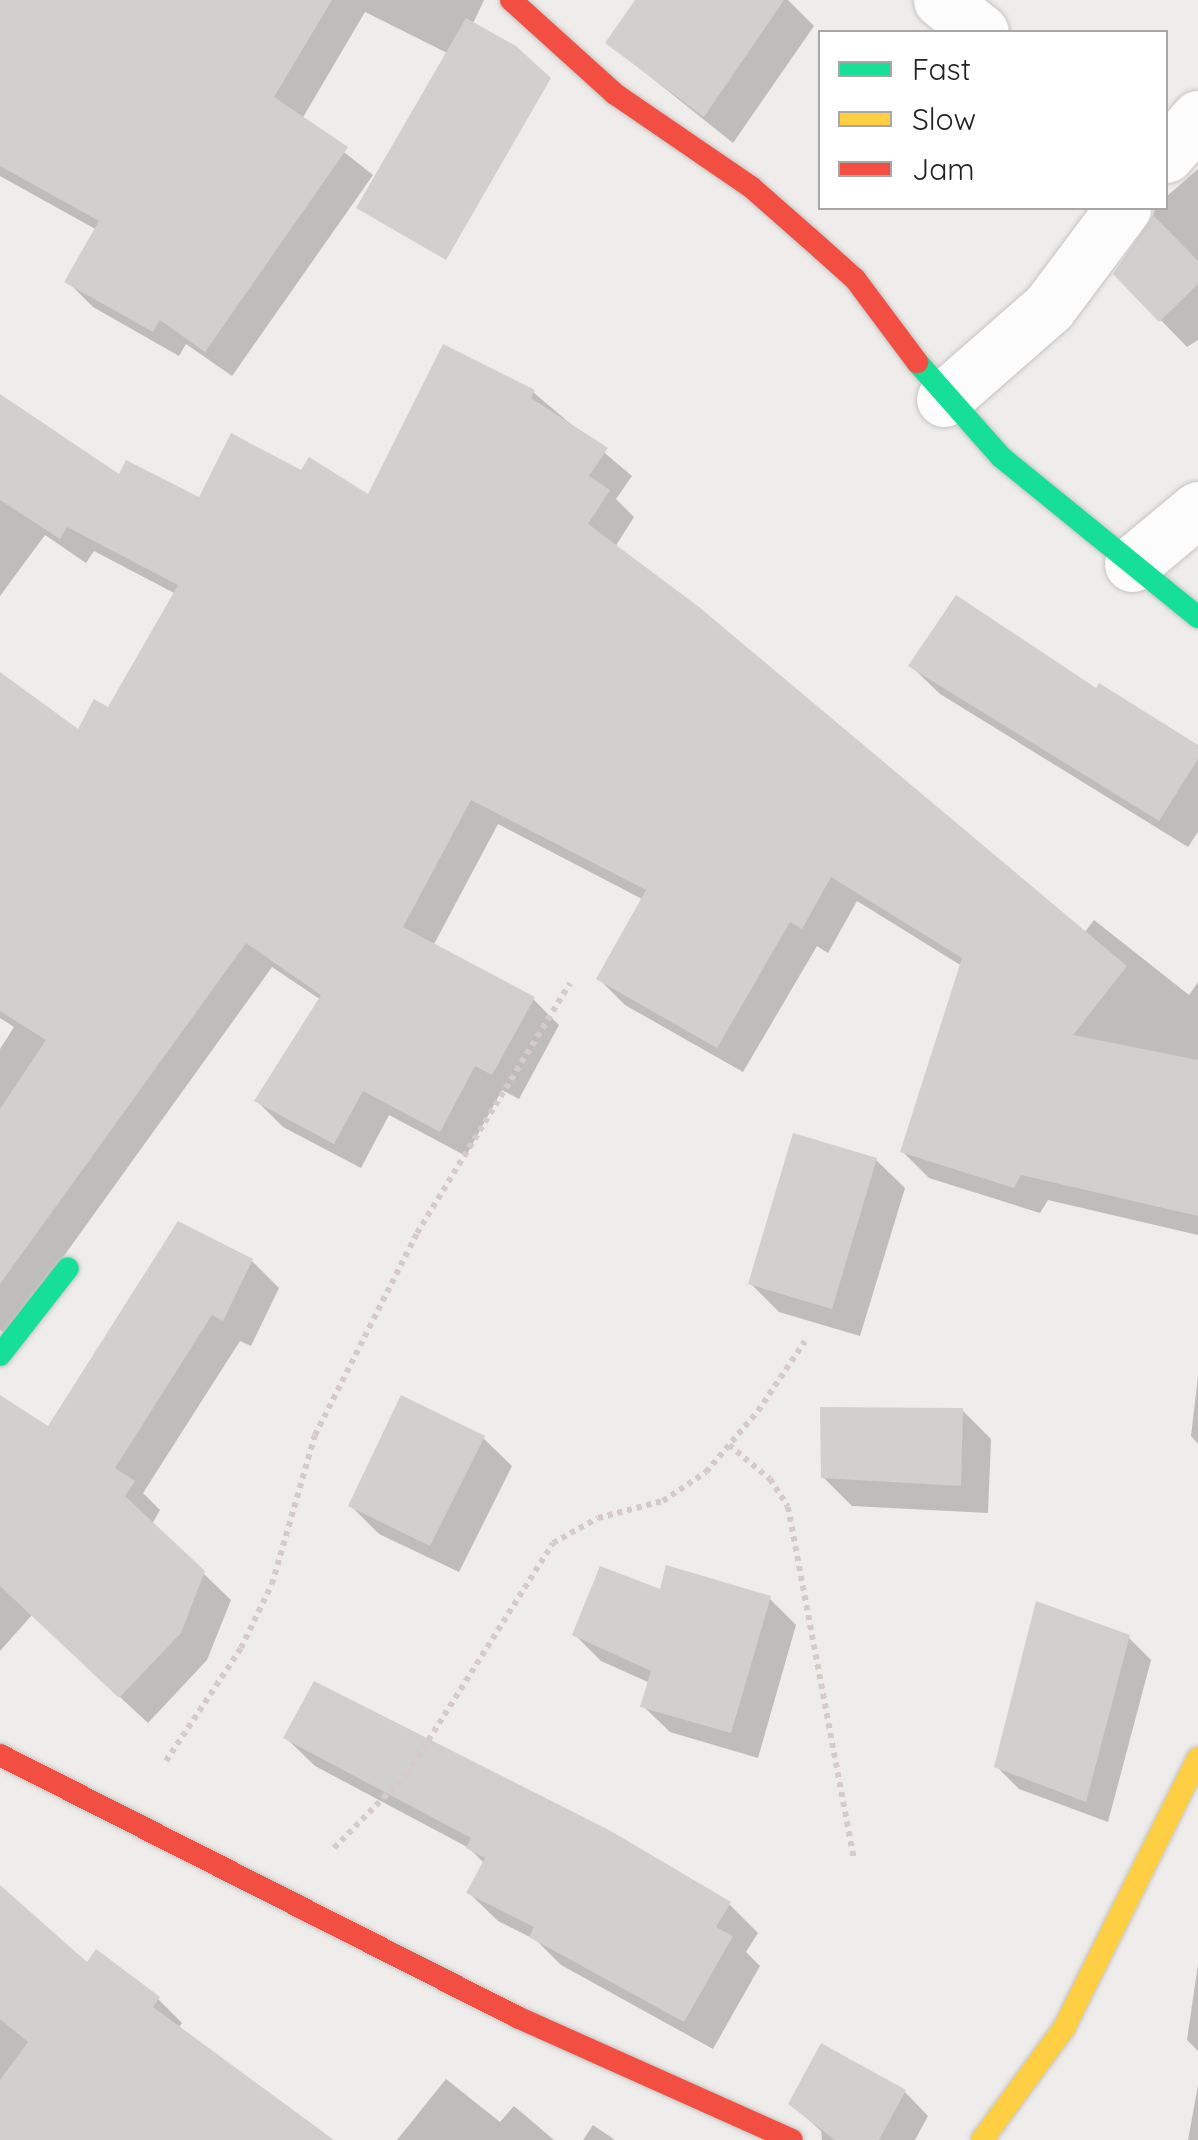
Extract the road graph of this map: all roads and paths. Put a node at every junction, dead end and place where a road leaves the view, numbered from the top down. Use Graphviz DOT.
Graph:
graph roads {
  1 [pos="941,0"];
  2 [pos="527,4"];
  3 [pos="979,30"];
  4 [pos="1198,118"];
  5 [pos="1168,152"];
  6 [pos="1122,210"];
  7 [pos="944,399"];
  8 [pos="1198,510"];
  9 [pos="1132,564"];
  10 [pos="1198,617"];
  11 [pos="570,982"];
  12 [pos="68,1268"];
  13 [pos="805,1340"];
  14 [pos="0,1355"];
  15 [pos="729,1445"];
  16 [pos="0,1755"];
  17 [pos="1198,1758"];
  18 [pos="120,1815"];
  19 [pos="854,1858"];
  20 [pos="256,1885"];
  21 [pos="792,2140"];
  22 [pos="982,2140"];
  1 -- 3 [label="street"];
  2 -- 7 [label="street"];
  4 -- 5 [label="street"];
  6 -- 7 [label="street"];
  7 -- 9 [label="street"];
  8 -- 9 [label="street"];
  9 -- 10 [label="street"];
  11 -- 18 [label="path"];
  12 -- 14 [label="street"];
  13 -- 15 [label="path"];
  15 -- 19 [label="path"];
  15 -- 20 [label="path"];
  16 -- 18 [label="street"];
  17 -- 22 [label="street"];
  18 -- 20 [label="street"];
  20 -- 21 [label="street"];
}
